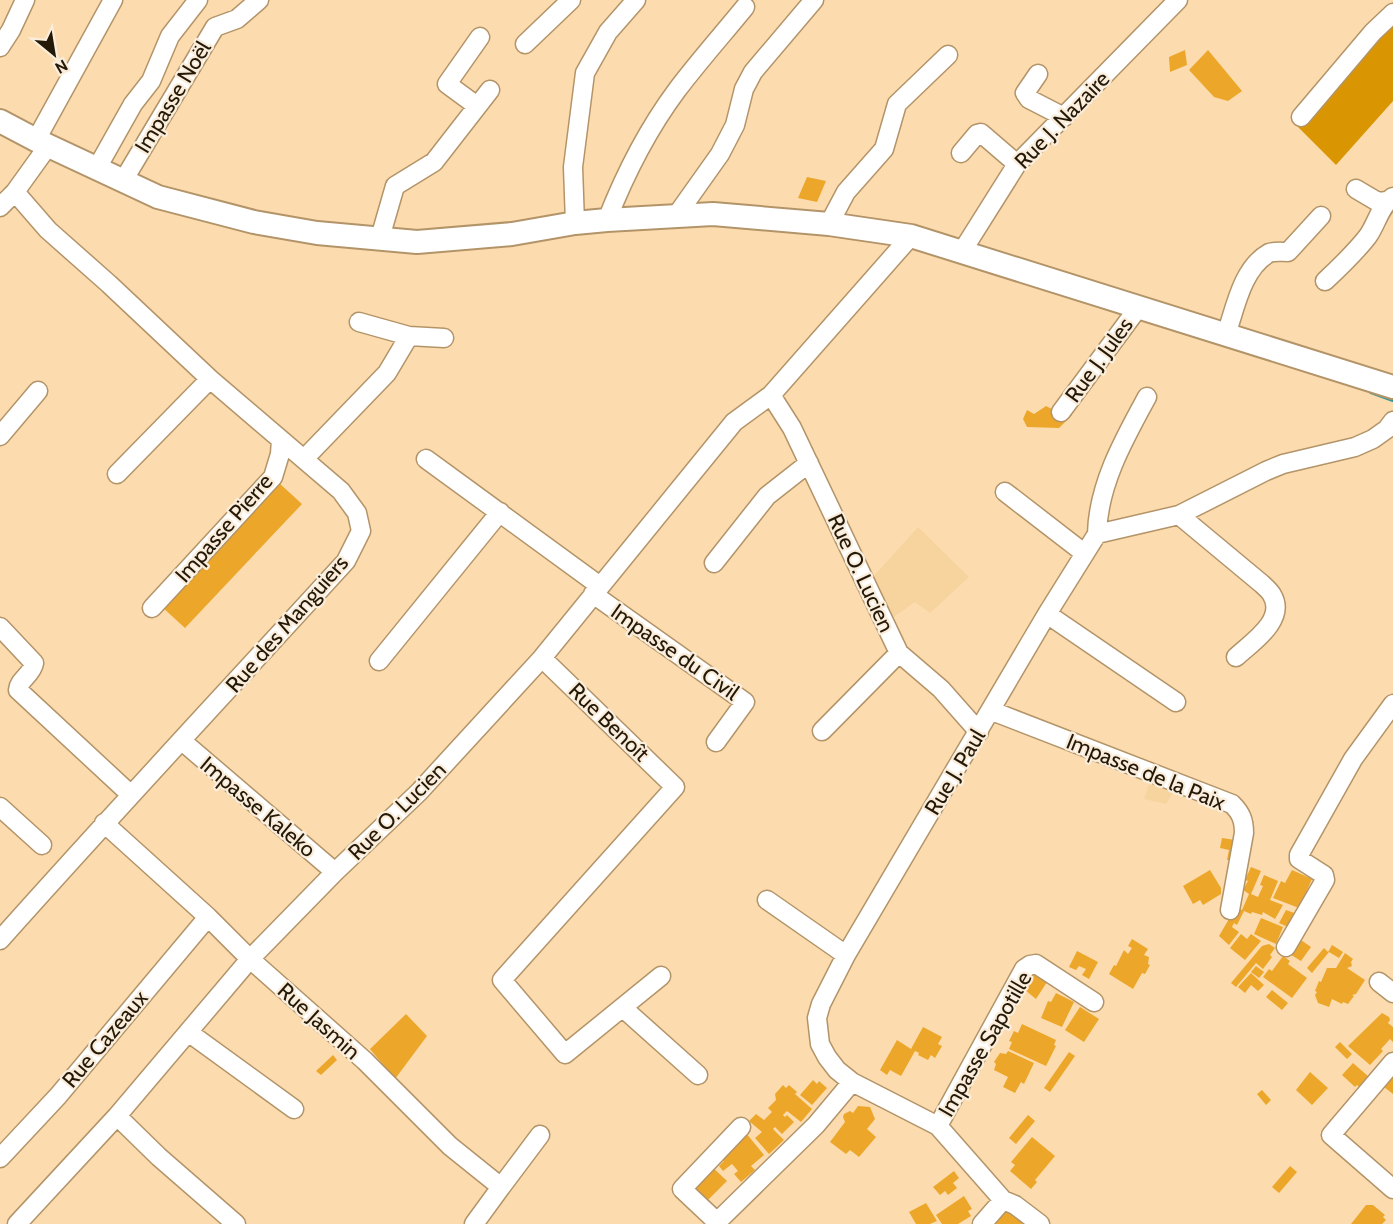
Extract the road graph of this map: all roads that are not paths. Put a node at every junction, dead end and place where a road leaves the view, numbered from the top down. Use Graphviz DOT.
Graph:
graph roads {
  1 [pos="26,0"];
  2 [pos="113,0"];
  3 [pos="259,0"];
  4 [pos="571,0"];
  5 [pos="636,0"];
  6 [pos="814,0"];
  7 [pos="1178,0"];
  8 [pos="195,5"];
  9 [pos="746,7"];
  10 [pos="1393,13"];
  11 [pos="215,27"];
  12 [pos="480,37"];
  13 [pos="525,45"];
  14 [pos="0,47"];
  15 [pos="948,55"];
  16 [pos="1038,74"];
  17 [pos="490,90"];
  18 [pos="477,106"];
  19 [pos="1064,117"];
  20 [pos="1301,117"];
  21 [pos="0,121"];
  22 [pos="42,143"];
  23 [pos="961,153"];
  24 [pos="1017,164"];
  25 [pos="97,168"];
  26 [pos="123,181"];
  27 [pos="1356,189"];
  28 [pos="15,192"];
  29 [pos="1390,199"];
  30 [pos="0,207"];
  31 [pos="676,216"];
  32 [pos="1321,216"];
  33 [pos="607,220"];
  34 [pos="575,223"];
  35 [pos="829,224"];
  36 [pos="911,236"];
  37 [pos="380,238"];
  38 [pos="961,253"];
  39 [pos="1325,281"];
  40 [pos="1137,308"];
  41 [pos="359,322"];
  42 [pos="1226,335"];
  43 [pos="410,336"];
  44 [pos="444,338"];
  45 [pos="210,379"];
  46 [pos="1393,387"];
  47 [pos="38,391"];
  48 [pos="771,395"];
  49 [pos="1147,397"];
  50 [pos="1061,412"];
  51 [pos="1393,421"];
  52 [pos="0,436"];
  53 [pos="281,440"];
  54 [pos="304,459"];
  55 [pos="426,459"];
  56 [pos="808,463"];
  57 [pos="117,474"];
  58 [pos="1005,492"];
  59 [pos="500,512"];
  60 [pos="1179,515"];
  61 [pos="1097,534"];
  62 [pos="1084,553"];
  63 [pos="714,563"];
  64 [pos="597,590"];
  65 [pos="152,608"];
  66 [pos="1047,614"];
  67 [pos="0,627"];
  68 [pos="899,653"];
  69 [pos="1236,657"];
  70 [pos="543,658"];
  71 [pos="379,661"];
  72 [pos="1176,702"];
  73 [pos="1393,704"];
  74 [pos="992,711"];
  75 [pos="822,731"];
  76 [pos="979,732"];
  77 [pos="182,741"];
  78 [pos="716,742"];
  79 [pos="130,794"];
  80 [pos="0,807"];
  81 [pos="104,823"];
  82 [pos="42,845"];
  83 [pos="335,872"];
  84 [pos="767,900"];
  85 [pos="1230,910"];
  86 [pos="208,917"];
  87 [pos="0,940"];
  88 [pos="1286,947"];
  89 [pos="846,955"];
  90 [pos="250,959"];
  91 [pos="661,976"];
  92 [pos="1094,1002"];
  93 [pos="623,1008"];
  94 [pos="188,1032"];
  95 [pos="1393,1062"];
  96 [pos="698,1075"];
  97 [pos="852,1082"];
  98 [pos="294,1109"];
  99 [pos="117,1116"];
  100 [pos="938,1126"];
  101 [pos="741,1127"];
  102 [pos="540,1135"];
  103 [pos="0,1158"];
  104 [pos="501,1187"];
  105 [pos="1393,1189"];
  106 [pos="1003,1200"];
  107 [pos="17,1224"];
  108 [pos="236,1224"];
  109 [pos="474,1224"];
  110 [pos="982,1224"];
  111 [pos="1040,1224"];
  1 -- 14 [label="street"];
  2 -- 22 [label="street"];
  3 -- 11 [label="street, Impasse Noël"];
  4 -- 13 [label="street"];
  5 -- 34 [label="street"];
  6 -- 31 [label="street"];
  7 -- 19 [label="street, Rue J. Nazaire"];
  8 -- 11 [label="street"];
  8 -- 25 [label="street"];
  9 -- 33 [label="street"];
  10 -- 20 [label="street"];
  11 -- 26 [label="street, Impasse Noël"];
  12 -- 18 [label="street"];
  15 -- 35 [label="street"];
  16 -- 19 [label="street"];
  17 -- 18 [label="street"];
  18 -- 37 [label="street"];
  19 -- 24 [label="street, Rue J. Nazaire"];
  21 -- 22 [label="main road"];
  22 -- 25 [label="main road"];
  22 -- 28 [label="street"];
  23 -- 24 [label="street"];
  24 -- 38 [label="street, Rue J. Nazaire"];
  25 -- 26 [label="main road"];
  26 -- 37 [label="main road"];
  27 -- 29 [label="street"];
  28 -- 30 [label="street"];
  28 -- 45 [label="street, Rue des Manguiers"];
  29 -- 39 [label="street"];
  31 -- 33 [label="main road"];
  31 -- 35 [label="main road"];
  32 -- 42 [label="street"];
  33 -- 34 [label="main road"];
  34 -- 37 [label="main road"];
  35 -- 36 [label="main road"];
  36 -- 38 [label="main road"];
  36 -- 48 [label="street, Rue O. Lucien"];
  38 -- 40 [label="main road"];
  40 -- 42 [label="main road"];
  40 -- 50 [label="street, Rue J. Jules"];
  41 -- 43 [label="street"];
  42 -- 46 [label="main road"];
  43 -- 44 [label="street"];
  43 -- 54 [label="street"];
  45 -- 53 [label="street, Rue des Manguiers"];
  45 -- 57 [label="street"];
  47 -- 52 [label="street"];
  48 -- 56 [label="street, Rue O. Lucien"];
  48 -- 64 [label="street, Rue O. Lucien"];
  49 -- 61 [label="street"];
  51 -- 60 [label="street"];
  53 -- 54 [label="street, Rue des Manguiers"];
  53 -- 65 [label="street, Impasse Pierre"];
  54 -- 77 [label="street, Rue des Manguiers"];
  55 -- 59 [label="street"];
  56 -- 63 [label="street"];
  56 -- 68 [label="street, Rue O. Lucien"];
  58 -- 62 [label="street"];
  59 -- 64 [label="street"];
  59 -- 71 [label="street"];
  60 -- 61 [label="street"];
  60 -- 69 [label="street"];
  61 -- 62 [label="street, Rue J. Paul"];
  62 -- 66 [label="street, Rue J. Paul"];
  64 -- 70 [label="street, Rue O. Lucien"];
  64 -- 78 [label="street, Impasse du Civil"];
  66 -- 72 [label="street"];
  66 -- 74 [label="street, Rue J. Paul"];
  67 -- 79 [label="street"];
  68 -- 75 [label="street"];
  68 -- 76 [label="street, Rue O. Lucien"];
  70 -- 83 [label="street, Rue O. Lucien"];
  70 -- 93 [label="street, Rue Benoît"];
  73 -- 88 [label="street"];
  74 -- 76 [label="street, Rue J. Paul"];
  74 -- 85 [label="street, Impasse de la Paix"];
  76 -- 89 [label="street, Rue J. Paul"];
  77 -- 79 [label="street, Rue des Manguiers"];
  77 -- 83 [label="street, Impasse Kaleko"];
  79 -- 81 [label="street, Rue des Manguiers"];
  80 -- 82 [label="street"];
  81 -- 86 [label="street, Rue Jasmin"];
  81 -- 87 [label="street, Rue des Manguiers"];
  83 -- 90 [label="street, Rue O. Lucien"];
  84 -- 89 [label="street"];
  86 -- 90 [label="street, Rue Jasmin"];
  86 -- 103 [label="street, Rue Cazeaux"];
  89 -- 97 [label="street, Rue J. Paul"];
  90 -- 94 [label="street, Rue O. Lucien"];
  90 -- 104 [label="street, Rue Jasmin"];
  91 -- 93 [label="street"];
  92 -- 100 [label="street, Impasse Sapotille"];
  93 -- 96 [label="street"];
  94 -- 98 [label="street"];
  94 -- 99 [label="street, Rue O. Lucien"];
  95 -- 105 [label="street"];
  97 -- 100 [label="street, Rue J. Paul"];
  97 -- 101 [label="street"];
  99 -- 107 [label="street, Rue O. Lucien"];
  99 -- 108 [label="street"];
  100 -- 106 [label="street, Rue J. Paul"];
  102 -- 104 [label="street"];
  104 -- 109 [label="street"];
  106 -- 110 [label="street"];
  106 -- 111 [label="street, Rue J. Paul"];
}
